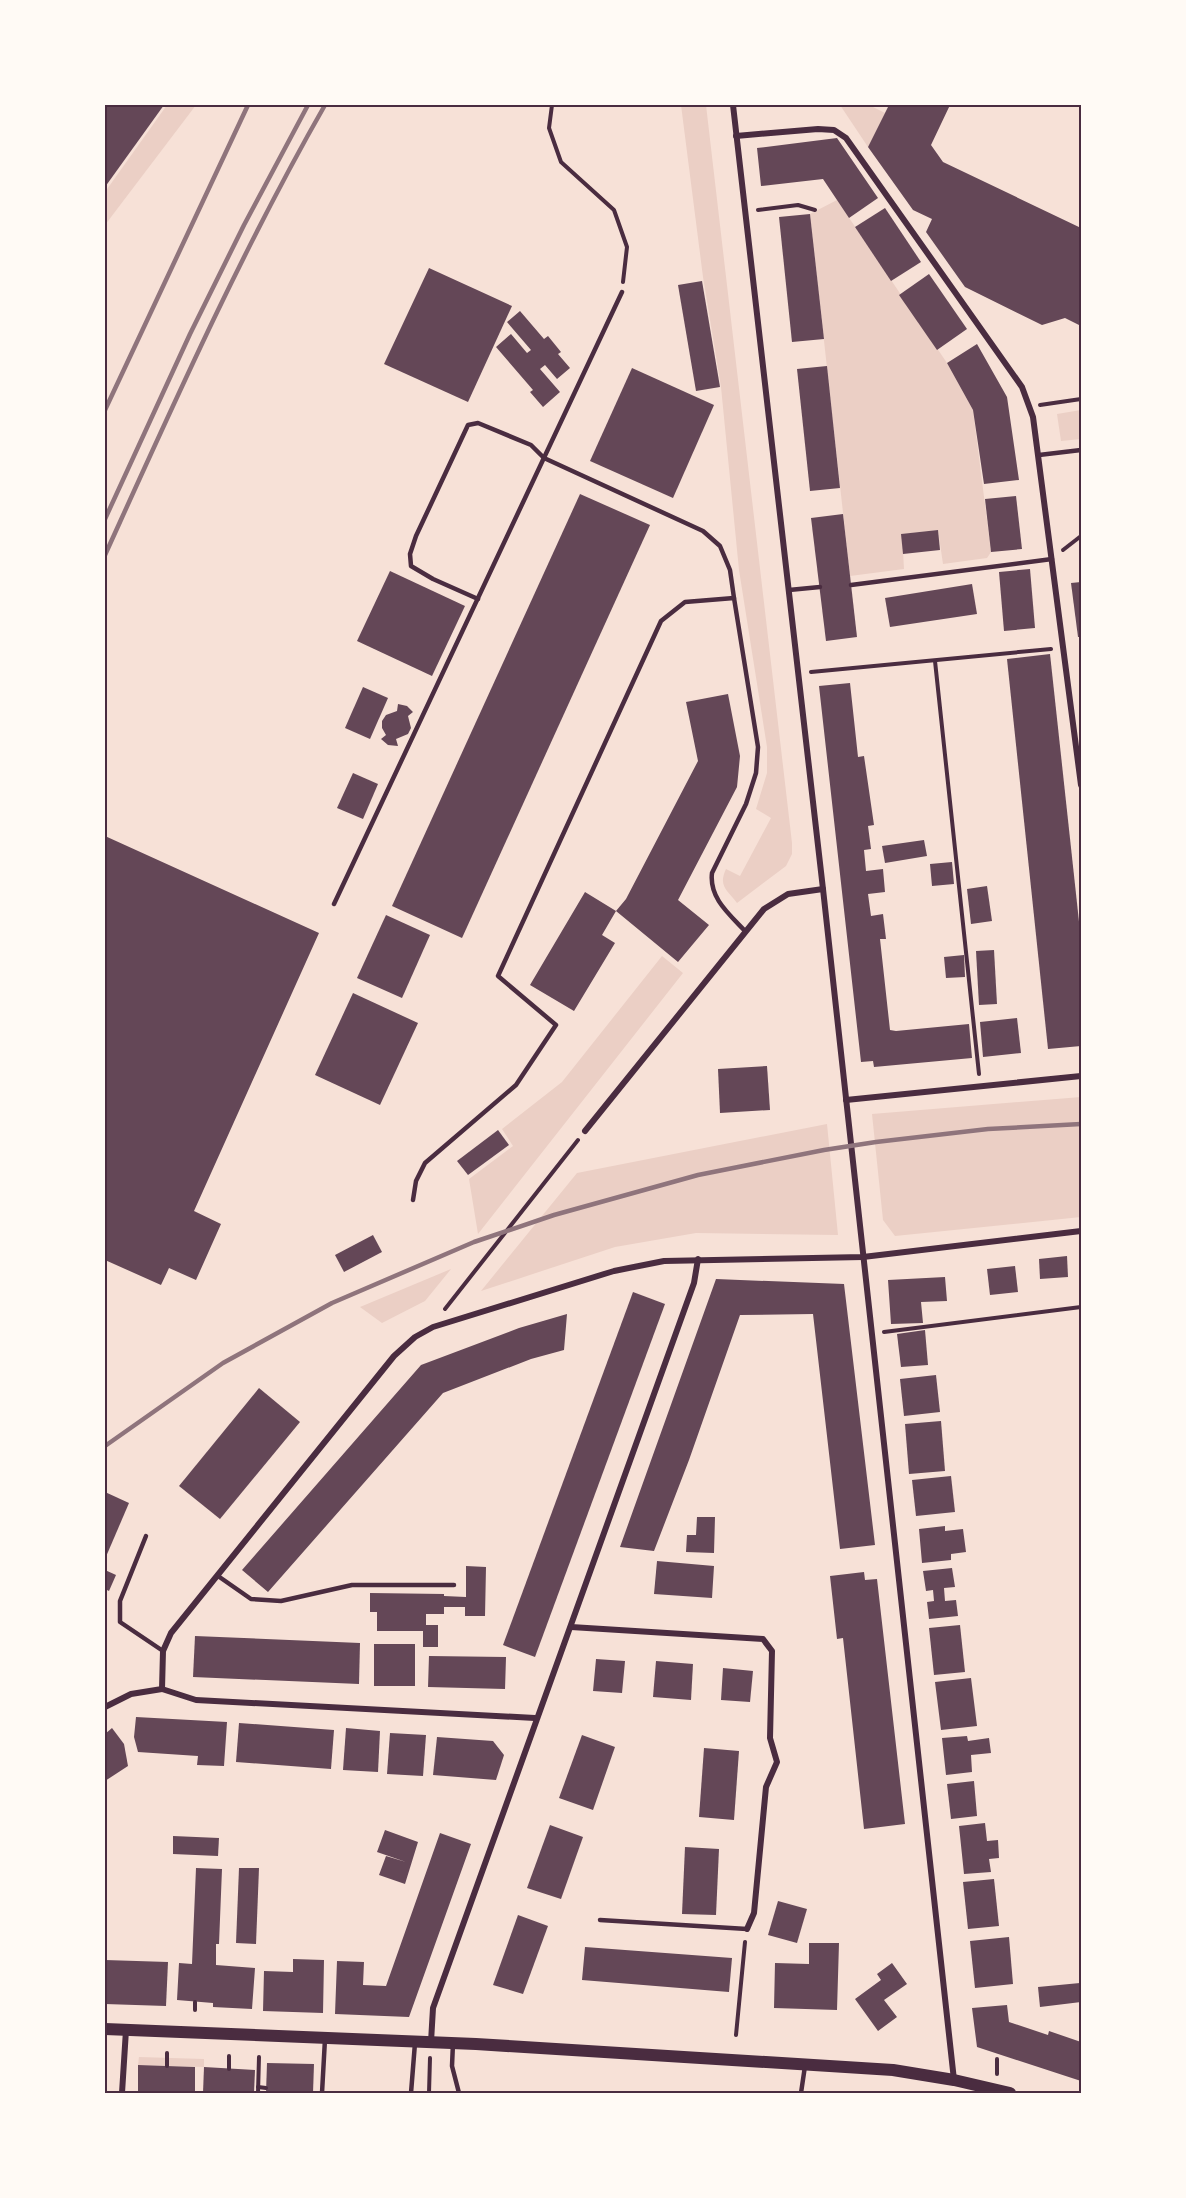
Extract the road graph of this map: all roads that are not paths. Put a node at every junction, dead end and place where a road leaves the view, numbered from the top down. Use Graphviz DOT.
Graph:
graph roads {
  1 [pos="733,105"];
  2 [pos="736,136"];
  3 [pos="622,292"];
  4 [pos="1081,450"];
  5 [pos="1039,454"];
  6 [pos="544,458"];
  7 [pos="1052,559"];
  8 [pos="851,585"];
  9 [pos="820,587"];
  10 [pos="789,590"];
  11 [pos="734,598"];
  12 [pos="478,599"];
  13 [pos="1081,785"];
  14 [pos="823,889"];
  15 [pos="334,904"];
  16 [pos="745,931"];
  17 [pos="1081,1076"];
  18 [pos="846,1100"];
  19 [pos="585,1131"];
  20 [pos="413,1200"];
  21 [pos="1081,1231"];
  22 [pos="863,1257"];
  23 [pos="698,1259"];
  24 [pos="147,1536"];
  25 [pos="218,1576"];
  26 [pos="454,1585"];
  27 [pos="572,1627"];
  28 [pos="163,1651"];
  29 [pos="162,1689"];
  30 [pos="105,1707"];
  31 [pos="536,1718"];
  32 [pos="600,1920"];
  33 [pos="747,1929"];
  34 [pos="105,2029"];
  35 [pos="126,2030"];
  36 [pos="326,2038"];
  37 [pos="415,2043"];
  38 [pos="431,2043"];
  39 [pos="453,2043"];
  40 [pos="805,2064"];
  41 [pos="954,2080"];
  42 [pos="122,2093"];
  43 [pos="322,2093"];
  44 [pos="411,2093"];
  45 [pos="459,2093"];
  46 [pos="801,2093"];
  47 [pos="1010,2093"];
  1 -- 2 [label="street"];
  2 -- 5 [label="street"];
  2 -- 10 [label="street"];
  3 -- 6 [label="lane"];
  4 -- 5 [label="lane"];
  5 -- 7 [label="street"];
  6 -- 11 [label="lane"];
  6 -- 12 [label="lane"];
  6 -- 12 [label="lane"];
  7 -- 8 [label="lane"];
  7 -- 13 [label="street"];
  9 -- 10 [label="lane"];
  10 -- 14 [label="street"];
  11 -- 16 [label="lane"];
  11 -- 20 [label="lane"];
  12 -- 15 [label="lane"];
  14 -- 16 [label="street"];
  14 -- 18 [label="street"];
  16 -- 19 [label="street"];
  17 -- 18 [label="street"];
  18 -- 22 [label="street"];
  21 -- 22 [label="street"];
  22 -- 23 [label="street"];
  22 -- 41 [label="street"];
  23 -- 25 [label="street"];
  23 -- 27 [label="street"];
  24 -- 28 [label="lane"];
  25 -- 26 [label="lane"];
  25 -- 28 [label="street"];
  27 -- 31 [label="street"];
  27 -- 33 [label="street"];
  28 -- 29 [label="street"];
  29 -- 30 [label="street"];
  29 -- 31 [label="street"];
  31 -- 38 [label="street"];
  32 -- 33 [label="lane"];
  34 -- 35 [label="main road"];
  35 -- 36 [label="main road"];
  35 -- 42 [label="street"];
  36 -- 37 [label="main road"];
  36 -- 43 [label="lane"];
  37 -- 38 [label="main road"];
  37 -- 44 [label="lane"];
  38 -- 39 [label="main road"];
  39 -- 40 [label="main road"];
  39 -- 45 [label="lane"];
  40 -- 41 [label="main road"];
  40 -- 46 [label="lane"];
  41 -- 47 [label="main road"];
}
